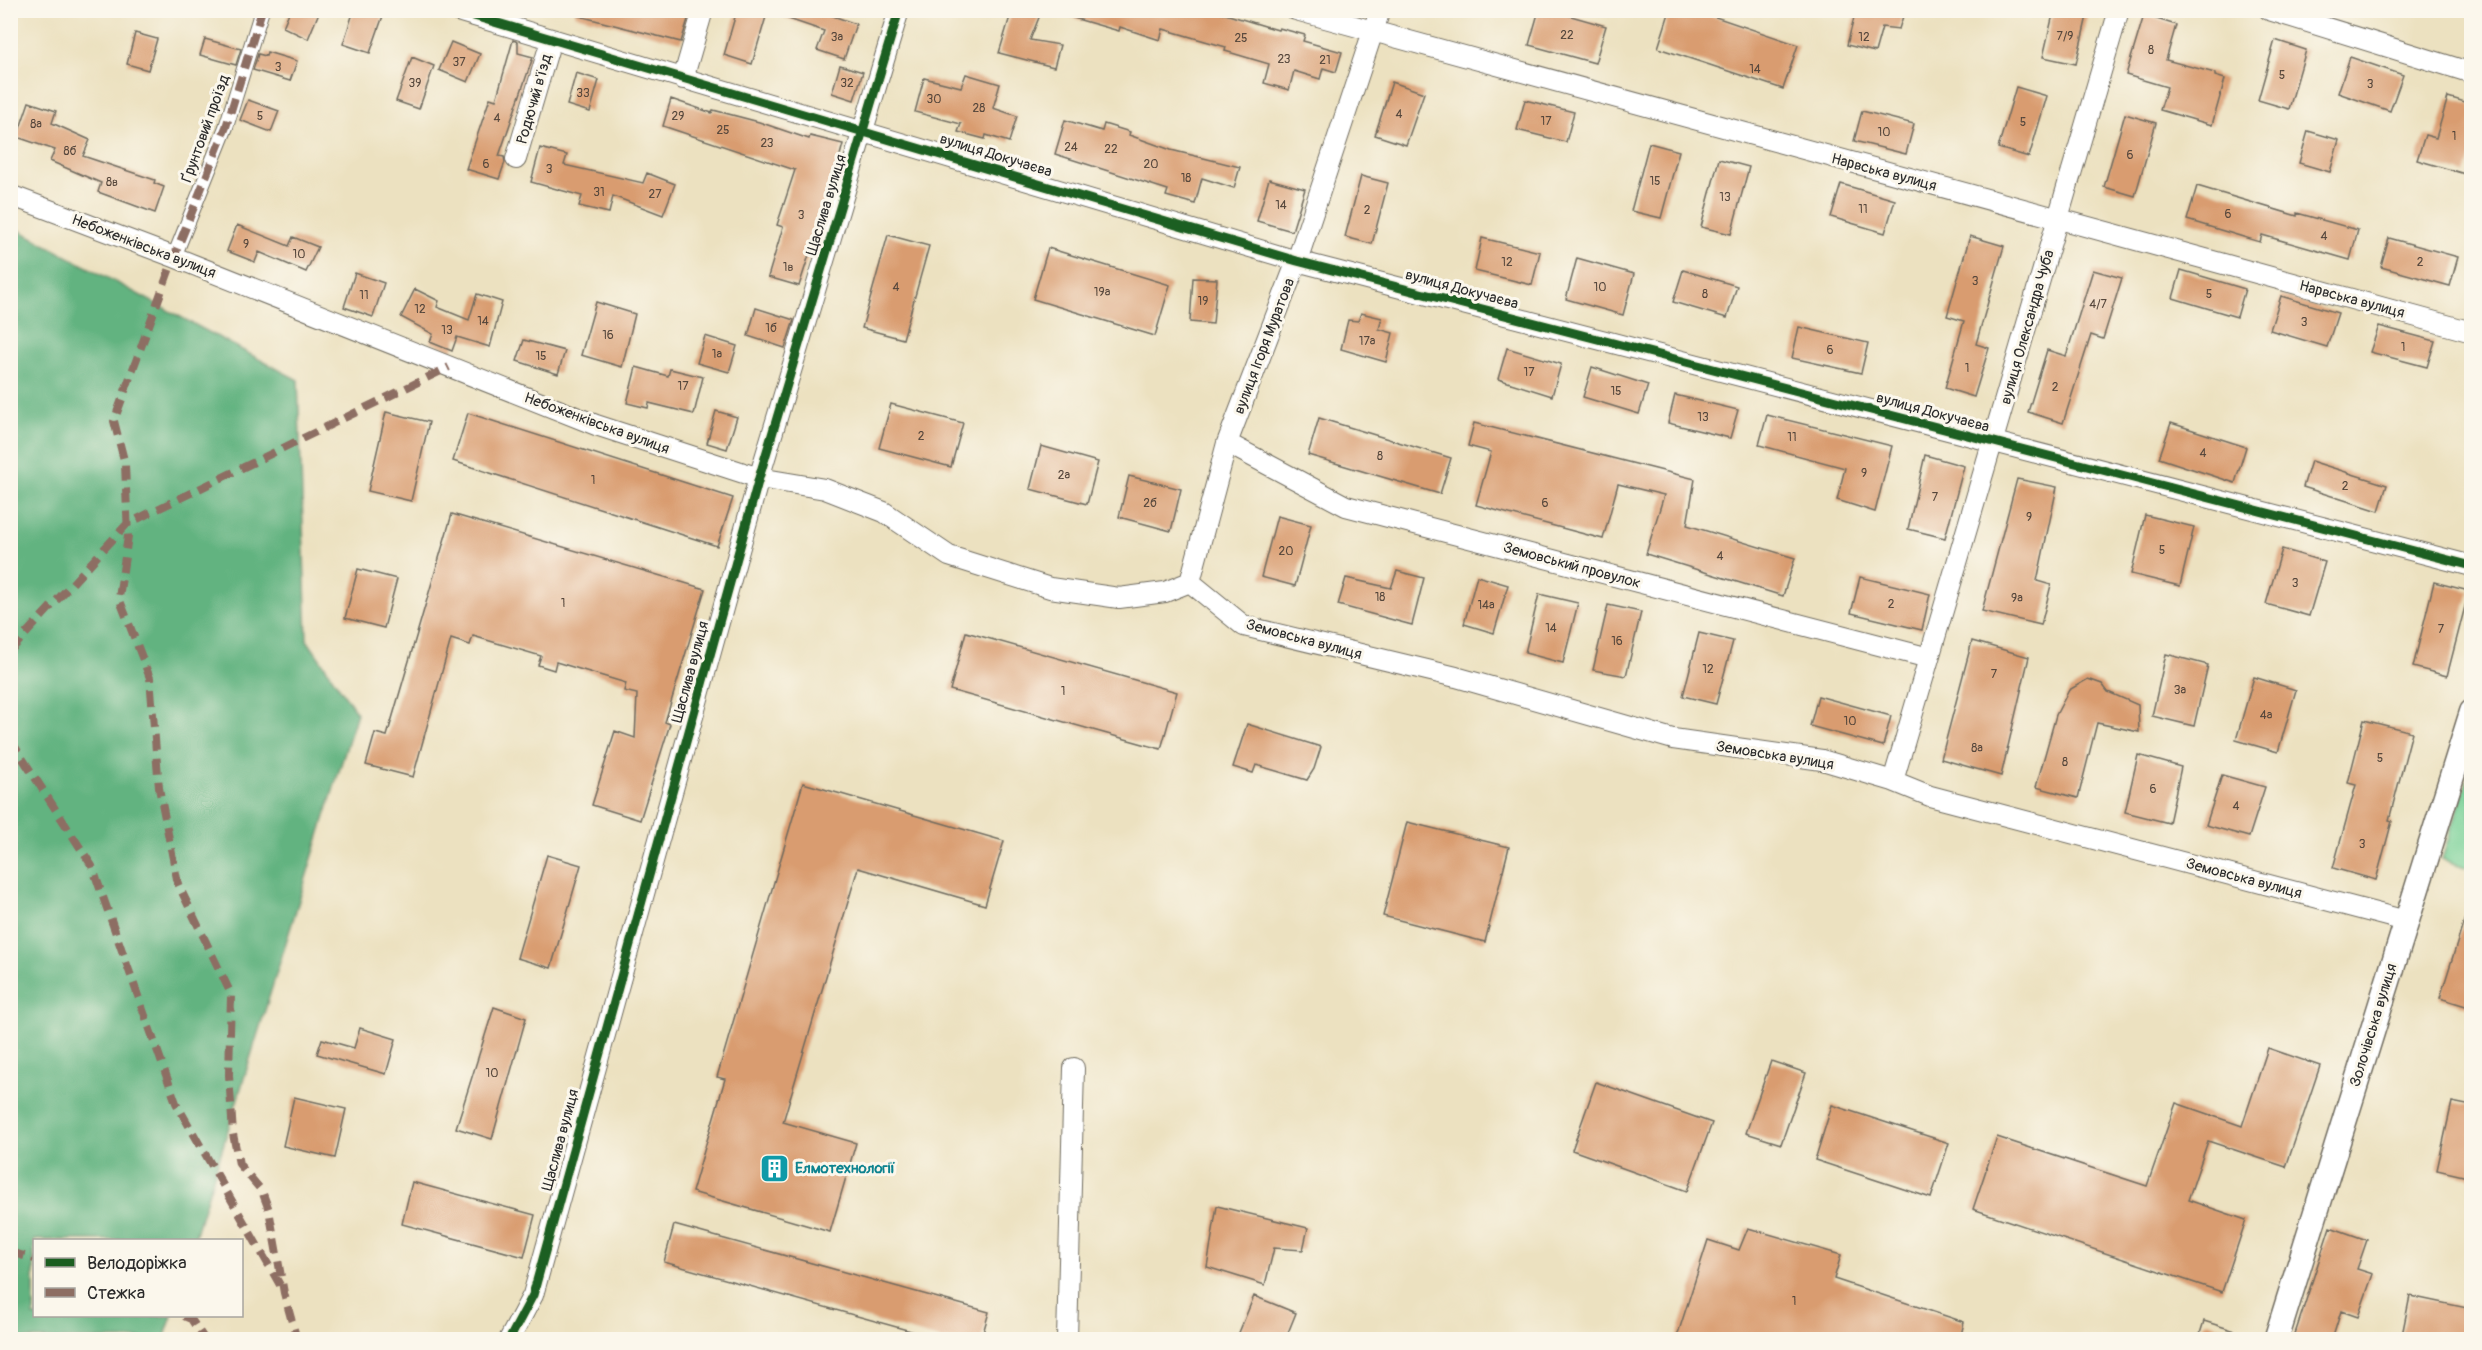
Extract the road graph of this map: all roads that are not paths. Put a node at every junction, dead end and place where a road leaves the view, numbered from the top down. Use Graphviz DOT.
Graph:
graph roads {
  1 [pos="262,10"];
  2 [pos="454,10"];
  3 [pos="703,10"];
  4 [pos="899,10"];
  5 [pos="1296,10"];
  6 [pos="1380,10"];
  7 [pos="2118,10"];
  8 [pos="2269,10"];
  9 [pos="510,19"];
  10 [pos="1374,34"];
  11 [pos="551,40"];
  12 [pos="2472,73"];
  13 [pos="683,79"];
  14 [pos="864,132"];
  15 [pos="516,159"];
  16 [pos="10,195"];
  17 [pos="2058,219"];
  18 [pos="174,257"];
  19 [pos="1296,261"];
  20 [pos="2472,332"];
  21 [pos="1227,443"];
  22 [pos="1993,443"];
  23 [pos="759,478"];
  24 [pos="2472,566"];
  25 [pos="1190,582"];
  26 [pos="1929,658"];
  27 [pos="2472,712"];
  28 [pos="1893,781"];
  29 [pos="2406,921"];
  30 [pos="1074,1068"];
  31 [pos="509,1340"];
  32 [pos="1067,1340"];
  33 [pos="2276,1340"];
  1 -- 18 [label="street, Ґрунтовий проїзд"];
  2 -- 9 [label="street, вулиця Докучаєва"];
  3 -- 13 [label="street"];
  4 -- 14 [label="street, Щаслива вулиця"];
  5 -- 10 [label="street, Нарвська вулиця"];
  6 -- 10 [label="street, вулиця Ігоря Муратова"];
  7 -- 17 [label="street, вулиця Олександра Чуба"];
  8 -- 12 [label="street"];
  9 -- 11 [label="street, вулиця Докучаєва"];
  10 -- 17 [label="street, Нарвська вулиця"];
  10 -- 19 [label="street, вулиця Ігоря Муратова"];
  11 -- 13 [label="street, вулиця Докучаєва"];
  11 -- 15 [label="street, Родючий в'їзд"];
  13 -- 14 [label="street, вулиця Докучаєва"];
  14 -- 19 [label="street, вулиця Докучаєва"];
  14 -- 23 [label="street, Щаслива вулиця"];
  16 -- 18 [label="street, Небоженківська вулиця"];
  17 -- 20 [label="street, Нарвська вулиця"];
  17 -- 22 [label="street, вулиця Олександра Чуба"];
  18 -- 23 [label="street, Небоженківська вулиця"];
  19 -- 21 [label="street, вулиця Ігоря Муратова"];
  19 -- 22 [label="street, вулиця Докучаєва"];
  21 -- 25 [label="street, вулиця Ігоря Муратова"];
  21 -- 26 [label="street, Земовський провулок"];
  22 -- 24 [label="street, вулиця Докучаєва"];
  22 -- 26 [label="street, вулиця Олександра Чуба"];
  23 -- 25 [label="street, Небоженківська вулиця"];
  23 -- 31 [label="street, Щаслива вулиця"];
  25 -- 28 [label="street, Земовська вулиця"];
  26 -- 28 [label="street, вулиця Олександра Чуба"];
  27 -- 29 [label="street, Золочівська вулиця"];
  28 -- 29 [label="street, Земовська вулиця"];
  29 -- 33 [label="street, Золочівська вулиця"];
  30 -- 32 [label="street"];
}
